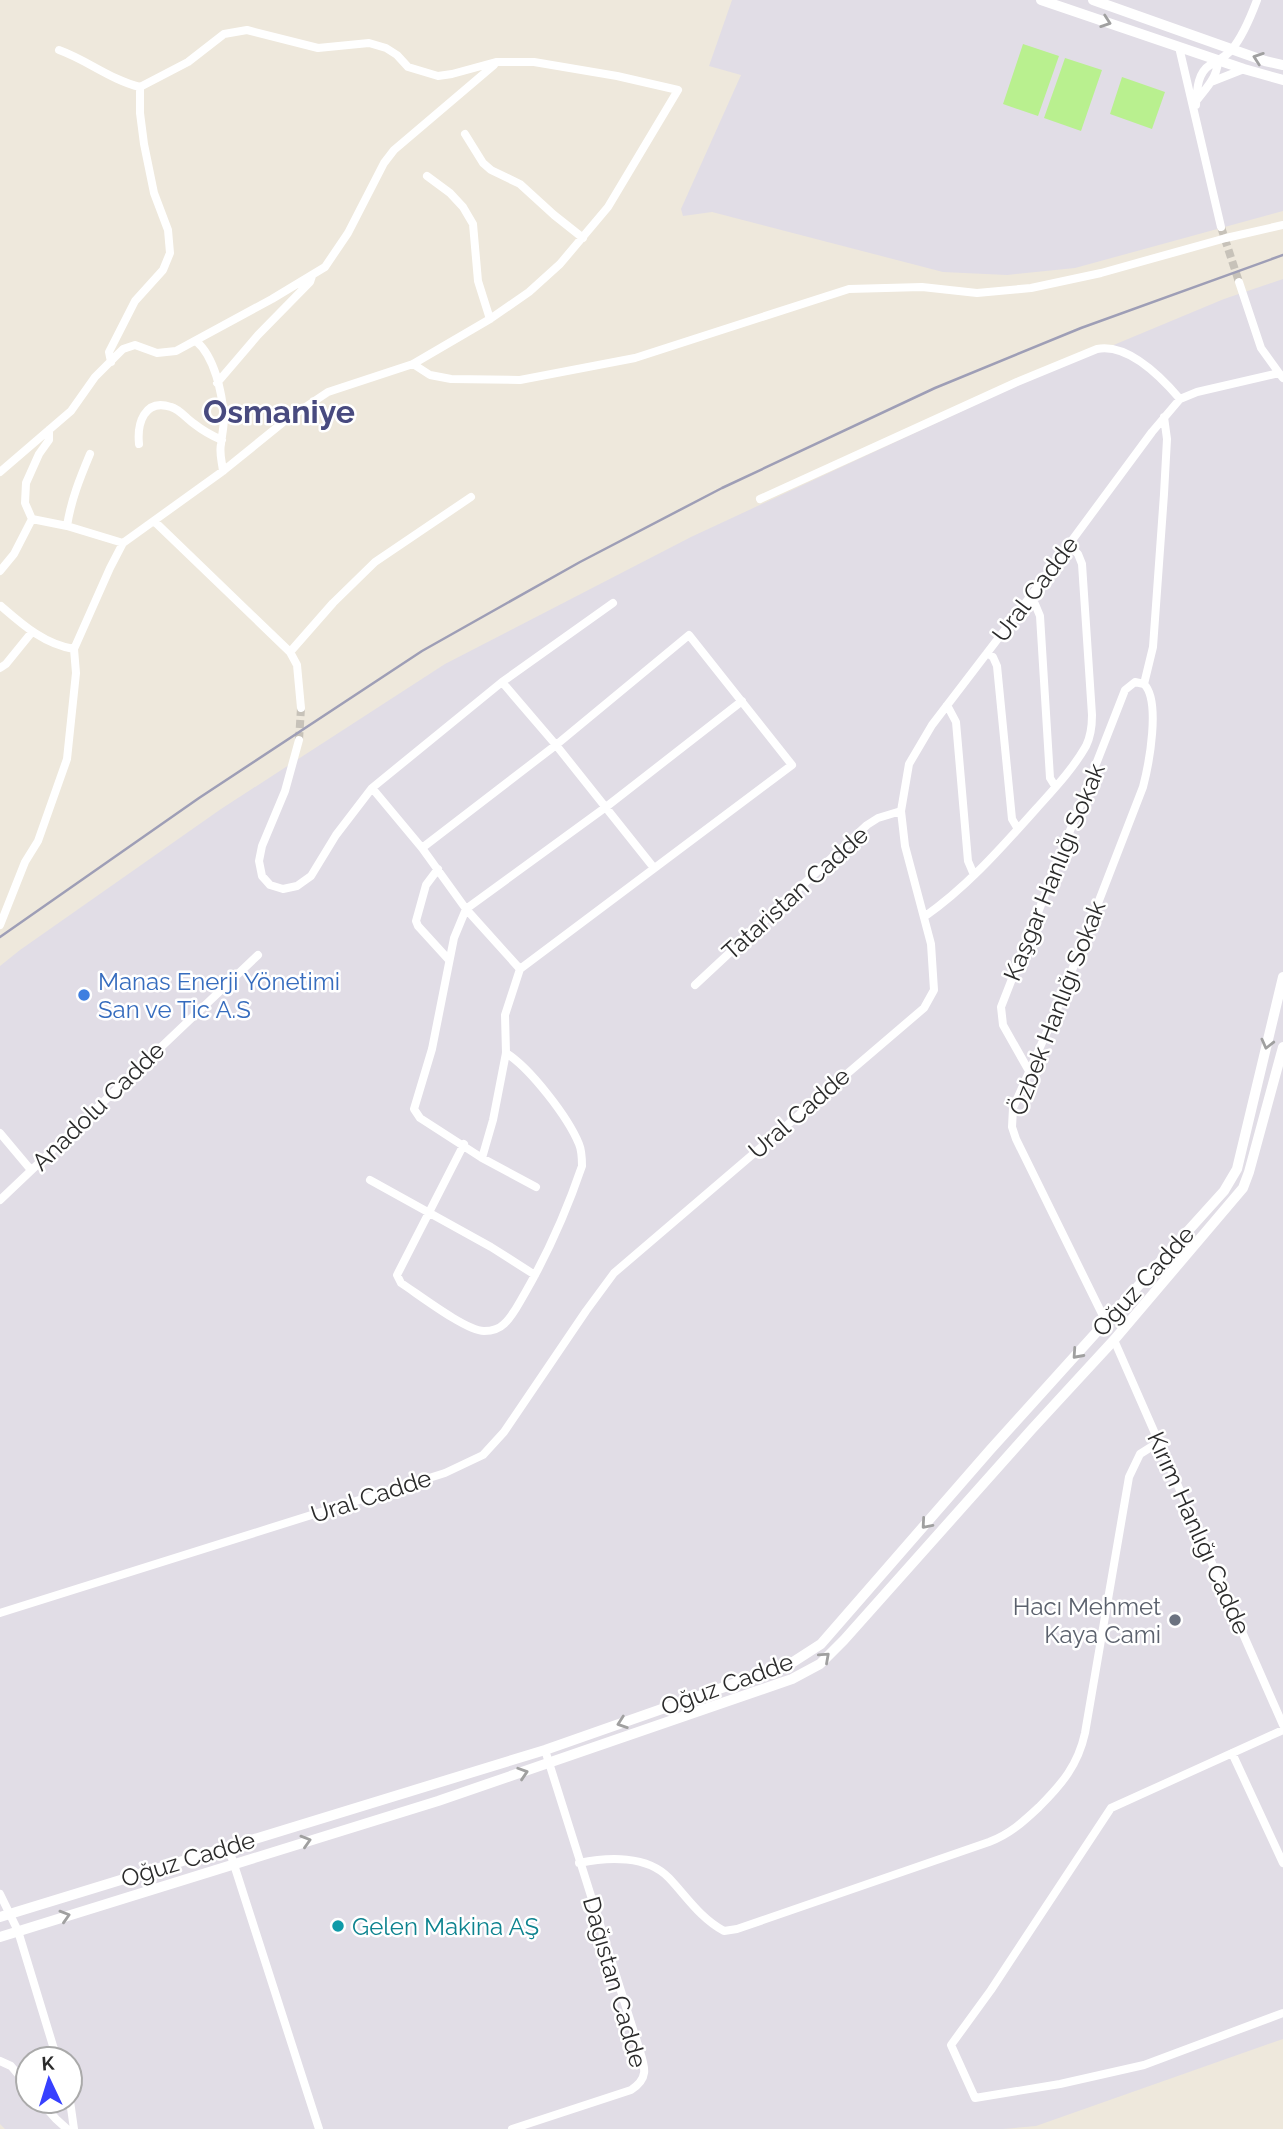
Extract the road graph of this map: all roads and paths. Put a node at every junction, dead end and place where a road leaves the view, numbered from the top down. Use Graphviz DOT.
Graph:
graph roads {
  1 [pos="1041,0"];
  2 [pos="1093,0"];
  3 [pos="1257,0"];
  4 [pos="1179,47"];
  5 [pos="1233,49"];
  6 [pos="59,50"];
  7 [pos="1219,61"];
  8 [pos="496,62"];
  9 [pos="1283,65"];
  10 [pos="1244,69"];
  11 [pos="1283,80"];
  12 [pos="1211,82"];
  13 [pos="140,87"];
  14 [pos="1196,101"];
  15 [pos="1195,112"];
  16 [pos="465,134"];
  17 [pos="427,176"];
  18 [pos="1283,225"];
  19 [pos="1221,227"];
  20 [pos="583,238"];
  21 [pos="312,276"];
  22 [pos="1239,282"];
  23 [pos="490,318"];
  24 [pos="196,341"];
  25 [pos="110,362"];
  26 [pos="413,364"];
  27 [pos="1281,375"];
  28 [pos="217,383"];
  29 [pos="1180,400"];
  30 [pos="1164,417"];
  31 [pos="49,429"];
  32 [pos="222,440"];
  33 [pos="139,444"];
  34 [pos="90,454"];
  35 [pos="223,471"];
  36 [pos="0,472"];
  37 [pos="471,497"];
  38 [pos="760,499"];
  39 [pos="32,519"];
  40 [pos="154,521"];
  41 [pos="67,526"];
  42 [pos="123,543"];
  43 [pos="1069,545"];
  44 [pos="0,571"];
  45 [pos="1029,598"];
  46 [pos="612,604"];
  47 [pos="1,606"];
  48 [pos="32,632"];
  49 [pos="74,649"];
  50 [pos="290,652"];
  51 [pos="987,653"];
  52 [pos="0,668"];
  53 [pos="502,682"];
  54 [pos="1143,684"];
  55 [pos="742,701"];
  56 [pos="947,705"];
  57 [pos="301,708"];
  58 [pos="299,740"];
  59 [pos="556,745"];
  60 [pos="1055,786"];
  61 [pos="372,788"];
  62 [pos="606,807"];
  63 [pos="901,811"];
  64 [pos="1017,829"];
  65 [pos="422,848"];
  66 [pos="654,868"];
  67 [pos="438,869"];
  68 [pos="974,876"];
  69 [pos="466,909"];
  70 [pos="924,917"];
  71 [pos="0,925"];
  72 [pos="258,955"];
  73 [pos="449,960"];
  74 [pos="520,969"];
  75 [pos="1283,977"];
  76 [pos="695,985"];
  77 [pos="1283,1047"];
  78 [pos="506,1053"];
  79 [pos="1029,1071"];
  80 [pos="0,1133"];
  81 [pos="464,1144"];
  82 [pos="482,1158"];
  83 [pos="31,1170"];
  84 [pos="370,1180"];
  85 [pos="536,1187"];
  86 [pos="0,1200"];
  87 [pos="430,1214"];
  88 [pos="535,1275"];
  89 [pos="1105,1322"];
  90 [pos="1114,1340"];
  91 [pos="1159,1442"];
  92 [pos="0,1613"];
  93 [pos="1283,1728"];
  94 [pos="545,1749"];
  95 [pos="1232,1753"];
  96 [pos="549,1764"];
  97 [pos="228,1846"];
  98 [pos="234,1863"];
  99 [pos="579,1863"];
  100 [pos="1283,1863"];
  101 [pos="0,1894"];
  102 [pos="5,1916"];
  103 [pos="18,1931"];
  104 [pos="0,1937"];
  105 [pos="1283,2013"];
  106 [pos="53,2045"];
  107 [pos="54,2115"];
  108 [pos="67,2129"];
  109 [pos="319,2129"];
  110 [pos="512,2129"];
  1 -- 4 [label="street, one-way"];
  2 -- 5 [label="street"];
  3 -- 5 [label="street"];
  4 -- 7 [label="street"];
  4 -- 15 [label="street"];
  5 -- 7 [label="street"];
  9 -- 5 [label="street, one-way"];
  6 -- 13 [label="street"];
  7 -- 10 [label="street"];
  7 -- 12 [label="street"];
  7 -- 14 [label="street"];
  8 -- 13 [label="street"];
  8 -- 20 [label="street"];
  8 -- 21 [label="street"];
  10 -- 11 [label="street"];
  10 -- 12 [label="street"];
  12 -- 14 [label="street"];
  13 -- 25 [label="street"];
  14 -- 15 [label="street"];
  15 -- 19 [label="street"];
  16 -- 20 [label="street"];
  17 -- 23 [label="street"];
  18 -- 26 [label="street"];
  20 -- 23 [label="street"];
  21 -- 24 [label="street"];
  21 -- 28 [label="street"];
  22 -- 27 [label="street"];
  23 -- 26 [label="street"];
  24 -- 25 [label="street"];
  24 -- 28 [label="street"];
  25 -- 31 [label="street"];
  26 -- 35 [label="street"];
  27 -- 29 [label="street, Ural Cadde"];
  28 -- 32 [label="street"];
  29 -- 30 [label="street, Ural Cadde"];
  29 -- 38 [label="street"];
  30 -- 43 [label="street, Ural Cadde"];
  30 -- 54 [label="street"];
  31 -- 36 [label="street"];
  31 -- 39 [label="street"];
  32 -- 33 [label="street"];
  32 -- 35 [label="street"];
  34 -- 41 [label="street"];
  35 -- 40 [label="street"];
  37 -- 50 [label="street"];
  39 -- 41 [label="street"];
  39 -- 44 [label="street"];
  40 -- 42 [label="street"];
  40 -- 50 [label="street"];
  41 -- 42 [label="street"];
  42 -- 49 [label="street"];
  43 -- 45 [label="street, Ural Cadde"];
  43 -- 60 [label="street"];
  45 -- 51 [label="street, Ural Cadde"];
  45 -- 60 [label="street"];
  46 -- 53 [label="street"];
  47 -- 48 [label="street"];
  48 -- 49 [label="street"];
  48 -- 52 [label="street"];
  49 -- 71 [label="street"];
  50 -- 57 [label="street"];
  51 -- 56 [label="street, Ural Cadde"];
  51 -- 64 [label="street"];
  53 -- 59 [label="street"];
  53 -- 61 [label="street"];
  54 -- 79 [label="street, Özbek Hanlığı Sokak"];
  54 -- 79 [label="street, Kaşgar Hanlığı Sokak"];
  55 -- 59 [label="street"];
  55 -- 62 [label="street"];
  55 -- 66 [label="street"];
  56 -- 63 [label="street, Ural Cadde"];
  56 -- 68 [label="street"];
  58 -- 61 [label="street"];
  59 -- 62 [label="street"];
  59 -- 65 [label="street"];
  60 -- 64 [label="street"];
  61 -- 65 [label="street"];
  62 -- 66 [label="street"];
  62 -- 69 [label="street"];
  63 -- 70 [label="street, Ural Cadde"];
  63 -- 76 [label="street, Tataristan Cadde"];
  64 -- 68 [label="street"];
  65 -- 67 [label="street"];
  66 -- 74 [label="street"];
  67 -- 69 [label="street"];
  67 -- 73 [label="street"];
  68 -- 70 [label="street"];
  69 -- 73 [label="street"];
  69 -- 74 [label="street"];
  70 -- 92 [label="street, Ural Cadde"];
  72 -- 83 [label="street, Anadolu Cadde"];
  73 -- 81 [label="street"];
  74 -- 78 [label="street"];
  75 -- 89 [label="street, Oğuz Cadde, one-way"];
  77 -- 90 [label="street, Oğuz Cadde"];
  78 -- 82 [label="street"];
  78 -- 88 [label="street"];
  79 -- 89 [label="street, Özbek Hanlığı Sokak"];
  80 -- 83 [label="street"];
  81 -- 82 [label="street"];
  81 -- 87 [label="street"];
  82 -- 85 [label="street"];
  83 -- 86 [label="street, Anadolu Cadde"];
  84 -- 87 [label="street"];
  87 -- 88 [label="street"];
  87 -- 88 [label="street"];
  89 -- 90 [label="street"];
  89 -- 94 [label="street, Oğuz Cadde, one-way"];
  90 -- 91 [label="street, Kırım Hanlığı Cadde"];
  96 -- 90 [label="street, Oğuz Cadde, one-way"];
  91 -- 93 [label="street, Kırım Hanlığı Cadde"];
  91 -- 99 [label="street"];
  93 -- 95 [label="street"];
  94 -- 96 [label="street, Dağıstan Cadde"];
  94 -- 97 [label="street, Oğuz Cadde"];
  95 -- 100 [label="street"];
  95 -- 105 [label="street"];
  98 -- 96 [label="street, Oğuz Cadde, one-way"];
  96 -- 99 [label="street, Dağıstan Cadde"];
  97 -- 98 [label="street"];
  97 -- 102 [label="street, Oğuz Cadde"];
  103 -- 98 [label="street, Oğuz Cadde, one-way"];
  98 -- 109 [label="street"];
  99 -- 110 [label="street, Dağıstan Cadde"];
  101 -- 102 [label="street"];
  102 -- 103 [label="street"];
  103 -- 104 [label="street, Oğuz Cadde"];
  103 -- 106 [label="street"];
  107 -- 108 [label="street"];
}
